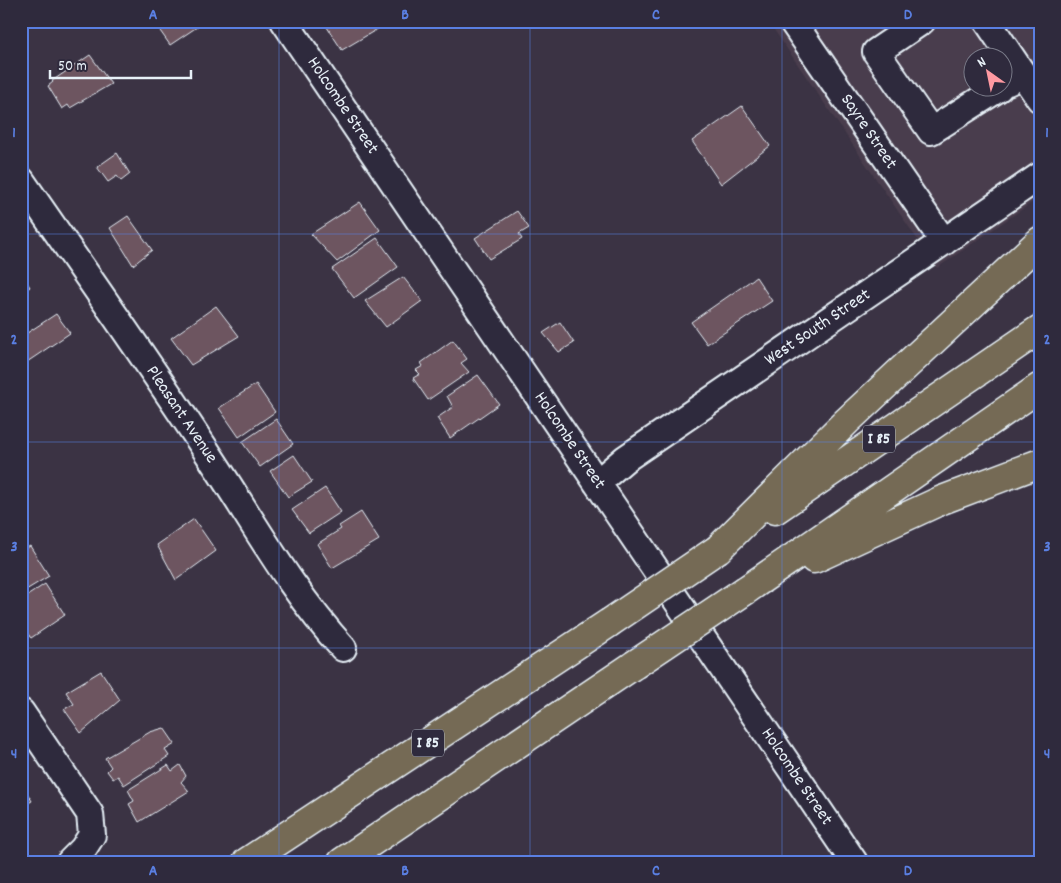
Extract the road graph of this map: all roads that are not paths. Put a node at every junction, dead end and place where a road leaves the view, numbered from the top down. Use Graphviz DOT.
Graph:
graph roads {
  1 [pos="284,21"];
  2 [pos="792,21"];
  3 [pos="922,21"];
  4 [pos="987,21"];
  5 [pos="999,48"];
  6 [pos="1014,80"];
  7 [pos="983,98"];
  8 [pos="1040,99"];
  9 [pos="1040,176"];
  10 [pos="21,180"];
  11 [pos="1040,240"];
  12 [pos="944,242"];
  13 [pos="1040,329"];
  14 [pos="1040,387"];
  15 [pos="1040,463"];
  16 [pos="597,483"];
  17 [pos="718,549"];
  18 [pos="746,590"];
  19 [pos="343,648"];
  20 [pos="21,712"];
  21 [pos="70,862"];
  22 [pos="247,862"];
  23 [pos="342,862"];
  24 [pos="854,862"];
  1 -- 16 [label="street, Holcombe Street"];
  2 -- 12 [label="street, Sayre Street"];
  3 -- 7 [label="street"];
  4 -- 5 [label="street"];
  6 -- 8 [label="street"];
  9 -- 12 [label="street, West South Street"];
  10 -- 19 [label="street, Pleasant Avenue"];
  11 -- 17 [label="highway"];
  12 -- 16 [label="street, West South Street"];
  13 -- 17 [label="highway, I 85"];
  14 -- 18 [label="highway"];
  15 -- 18 [label="highway"];
  16 -- 24 [label="street, Holcombe Street"];
  17 -- 22 [label="highway, I 85, bridge"];
  18 -- 23 [label="highway, bridge"];
  20 -- 21 [label="street"];
}
